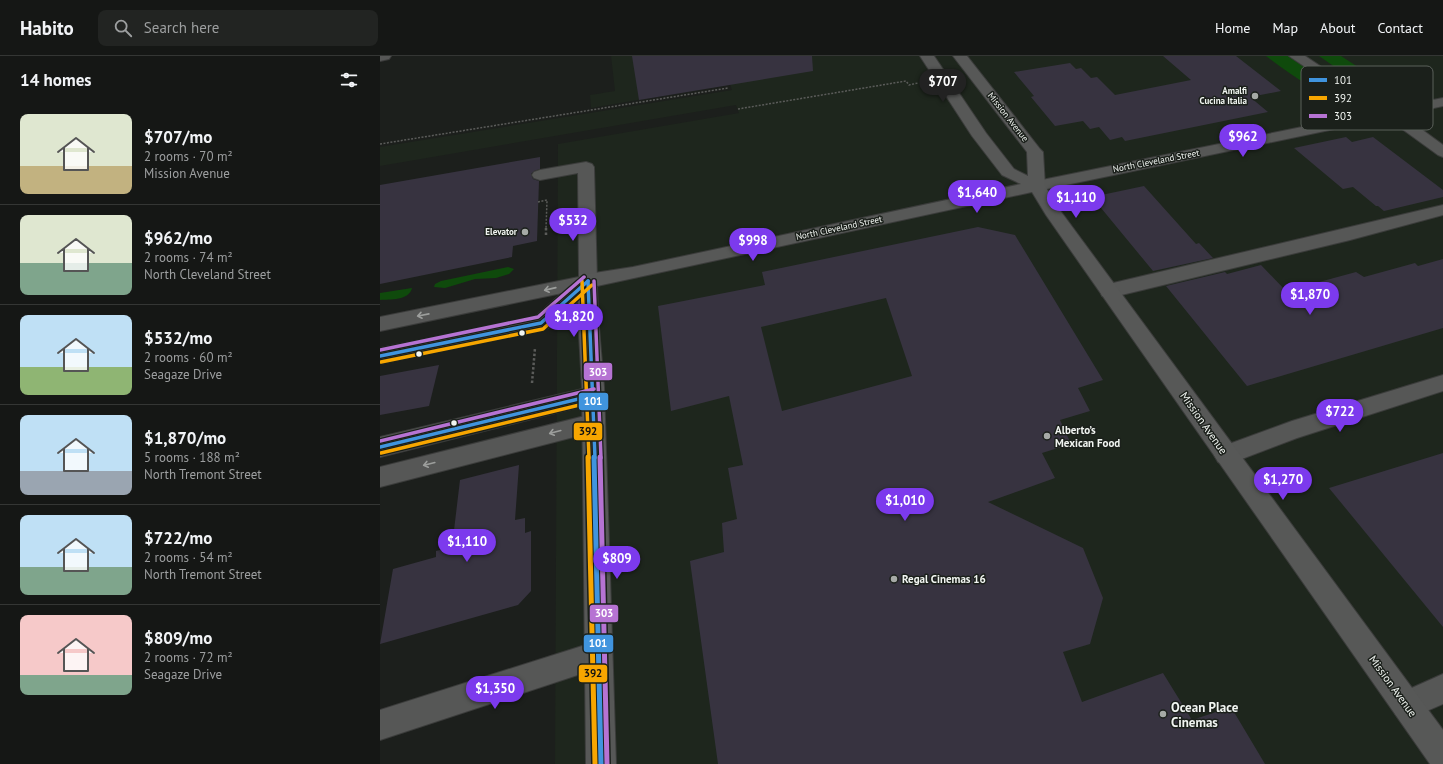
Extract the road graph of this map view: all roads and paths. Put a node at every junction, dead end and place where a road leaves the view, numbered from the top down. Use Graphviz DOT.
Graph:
graph roads {
  1 [pos="384,56"];
  2 [pos="927,56"];
  3 [pos="960,56"];
  4 [pos="1296,56"];
  5 [pos="380,57"];
  6 [pos="1312,66"];
  7 [pos="920,82"];
  8 [pos="728,88"];
  9 [pos="1443,102"];
  10 [pos="1433,104"];
  11 [pos="738,109"];
  12 [pos="1312,130"];
  13 [pos="1412,130"];
  14 [pos="380,144"];
  15 [pos="1443,152"];
  16 [pos="540,175"];
  17 [pos="1037,186"];
  18 [pos="538,202"];
  19 [pos="1443,210"];
  20 [pos="546,235"];
  21 [pos="588,281"];
  22 [pos="1108,291"];
  23 [pos="380,324"];
  24 [pos="536,346"];
  25 [pos="380,356"];
  26 [pos="1443,383"];
  27 [pos="532,390"];
  28 [pos="595,395"];
  29 [pos="593,422"];
  30 [pos="380,447"];
  31 [pos="1226,454"];
  32 [pos="380,477"];
  33 [pos="598,655"];
  34 [pos="1443,689"];
  35 [pos="1406,705"];
  36 [pos="380,725"];
  37 [pos="1443,756"];
  38 [pos="601,764"];
  1 -- 5 [label="street"];
  2 -- 17 [label="main road"];
  3 -- 17 [label="main road, Mission Avenue"];
  4 -- 6 [label="street"];
  7 -- 11 [label="path"];
  8 -- 14 [label="path"];
  9 -- 10 [label="street, North Cleveland Street"];
  12 -- 17 [label="street, North Cleveland Street"];
  13 -- 15 [label="street"];
  16 -- 21 [label="street"];
  17 -- 21 [label="main road, North Cleveland Street"];
  17 -- 22 [label="main road, Mission Avenue"];
  18 -- 20 [label="path"];
  19 -- 22 [label="street"];
  21 -- 23 [label="street, one-way"];
  21 -- 25 [label="street"];
  21 -- 28 [label="main road"];
  22 -- 31 [label="main road, Mission Avenue"];
  24 -- 27 [label="path"];
  26 -- 31 [label="street"];
  28 -- 29 [label="main road"];
  28 -- 30 [label="street"];
  29 -- 32 [label="street, one-way"];
  29 -- 33 [label="main road"];
  31 -- 35 [label="main road, Mission Avenue"];
  33 -- 36 [label="street"];
  33 -- 38 [label="main road"];
  34 -- 35 [label="street"];
  35 -- 37 [label="main road, Mission Avenue"];
}
